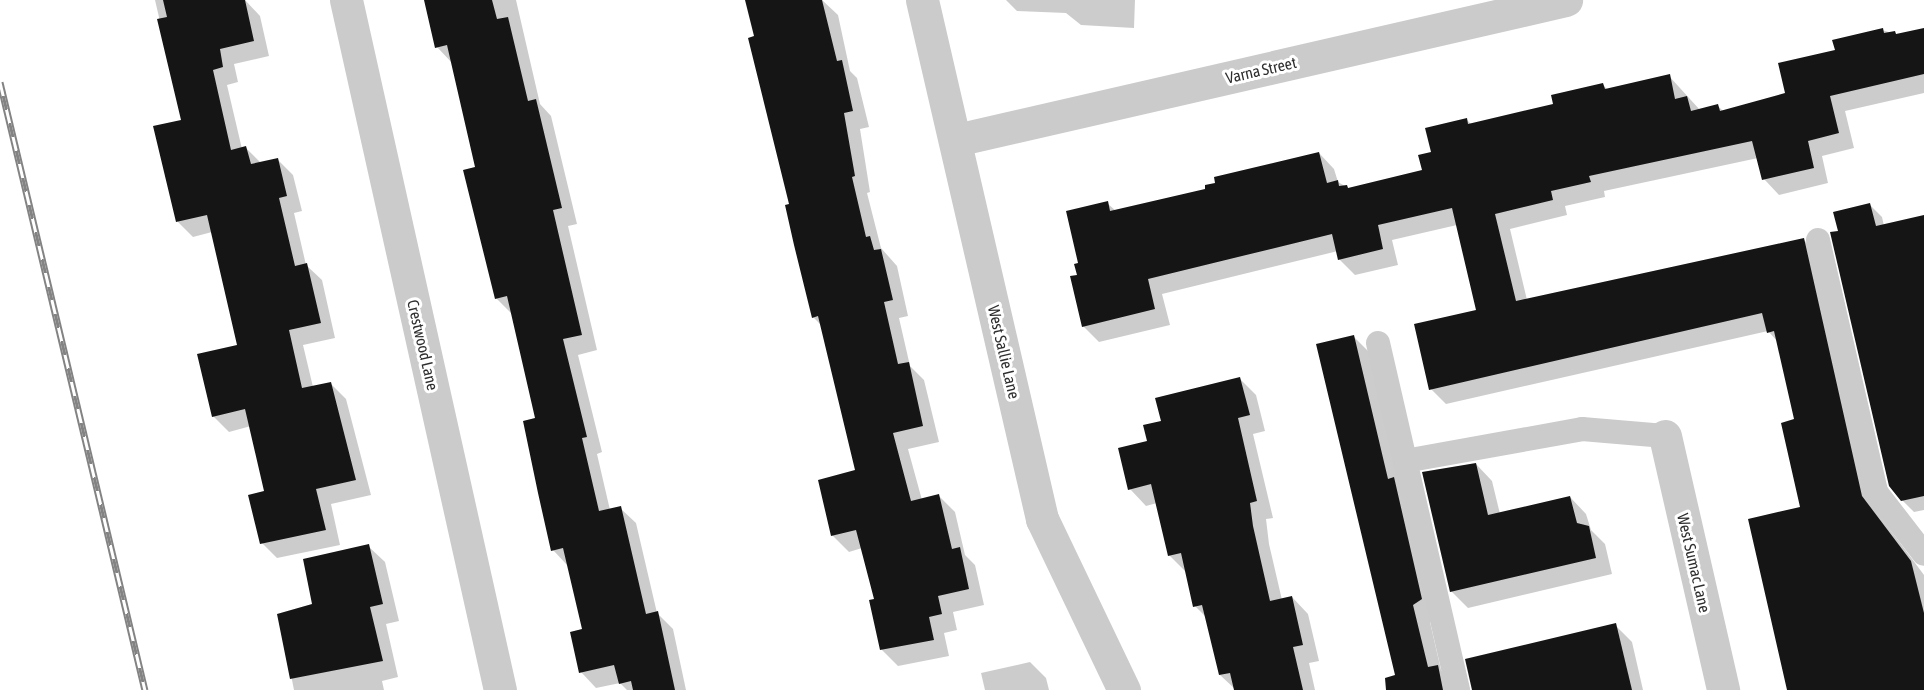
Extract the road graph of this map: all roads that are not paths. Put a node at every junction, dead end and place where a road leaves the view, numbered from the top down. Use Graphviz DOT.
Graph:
graph roads {
  1 [pos="346,0"];
  2 [pos="922,0"];
  3 [pos="1566,0"];
  4 [pos="1531,4"];
  5 [pos="956,140"];
  6 [pos="1818,240"];
  7 [pos="1378,343"];
  8 [pos="1665,436"];
  9 [pos="1405,461"];
  10 [pos="1924,554"];
  11 [pos="1716,689"];
  12 [pos="500,690"];
  13 [pos="1124,690"];
  14 [pos="1458,690"];
  1 -- 12 [label="street, Crestwood Lane"];
  2 -- 5 [label="street, West Sallie Lane"];
  3 -- 4 [label="street, Varna Street"];
  4 -- 5 [label="street, Varna Street"];
  5 -- 13 [label="street, West Sallie Lane"];
  6 -- 10 [label="lane"];
  7 -- 9 [label="lane"];
  8 -- 9 [label="lane"];
  8 -- 11 [label="street, West Sumac Lane"];
  9 -- 14 [label="lane"];
}
